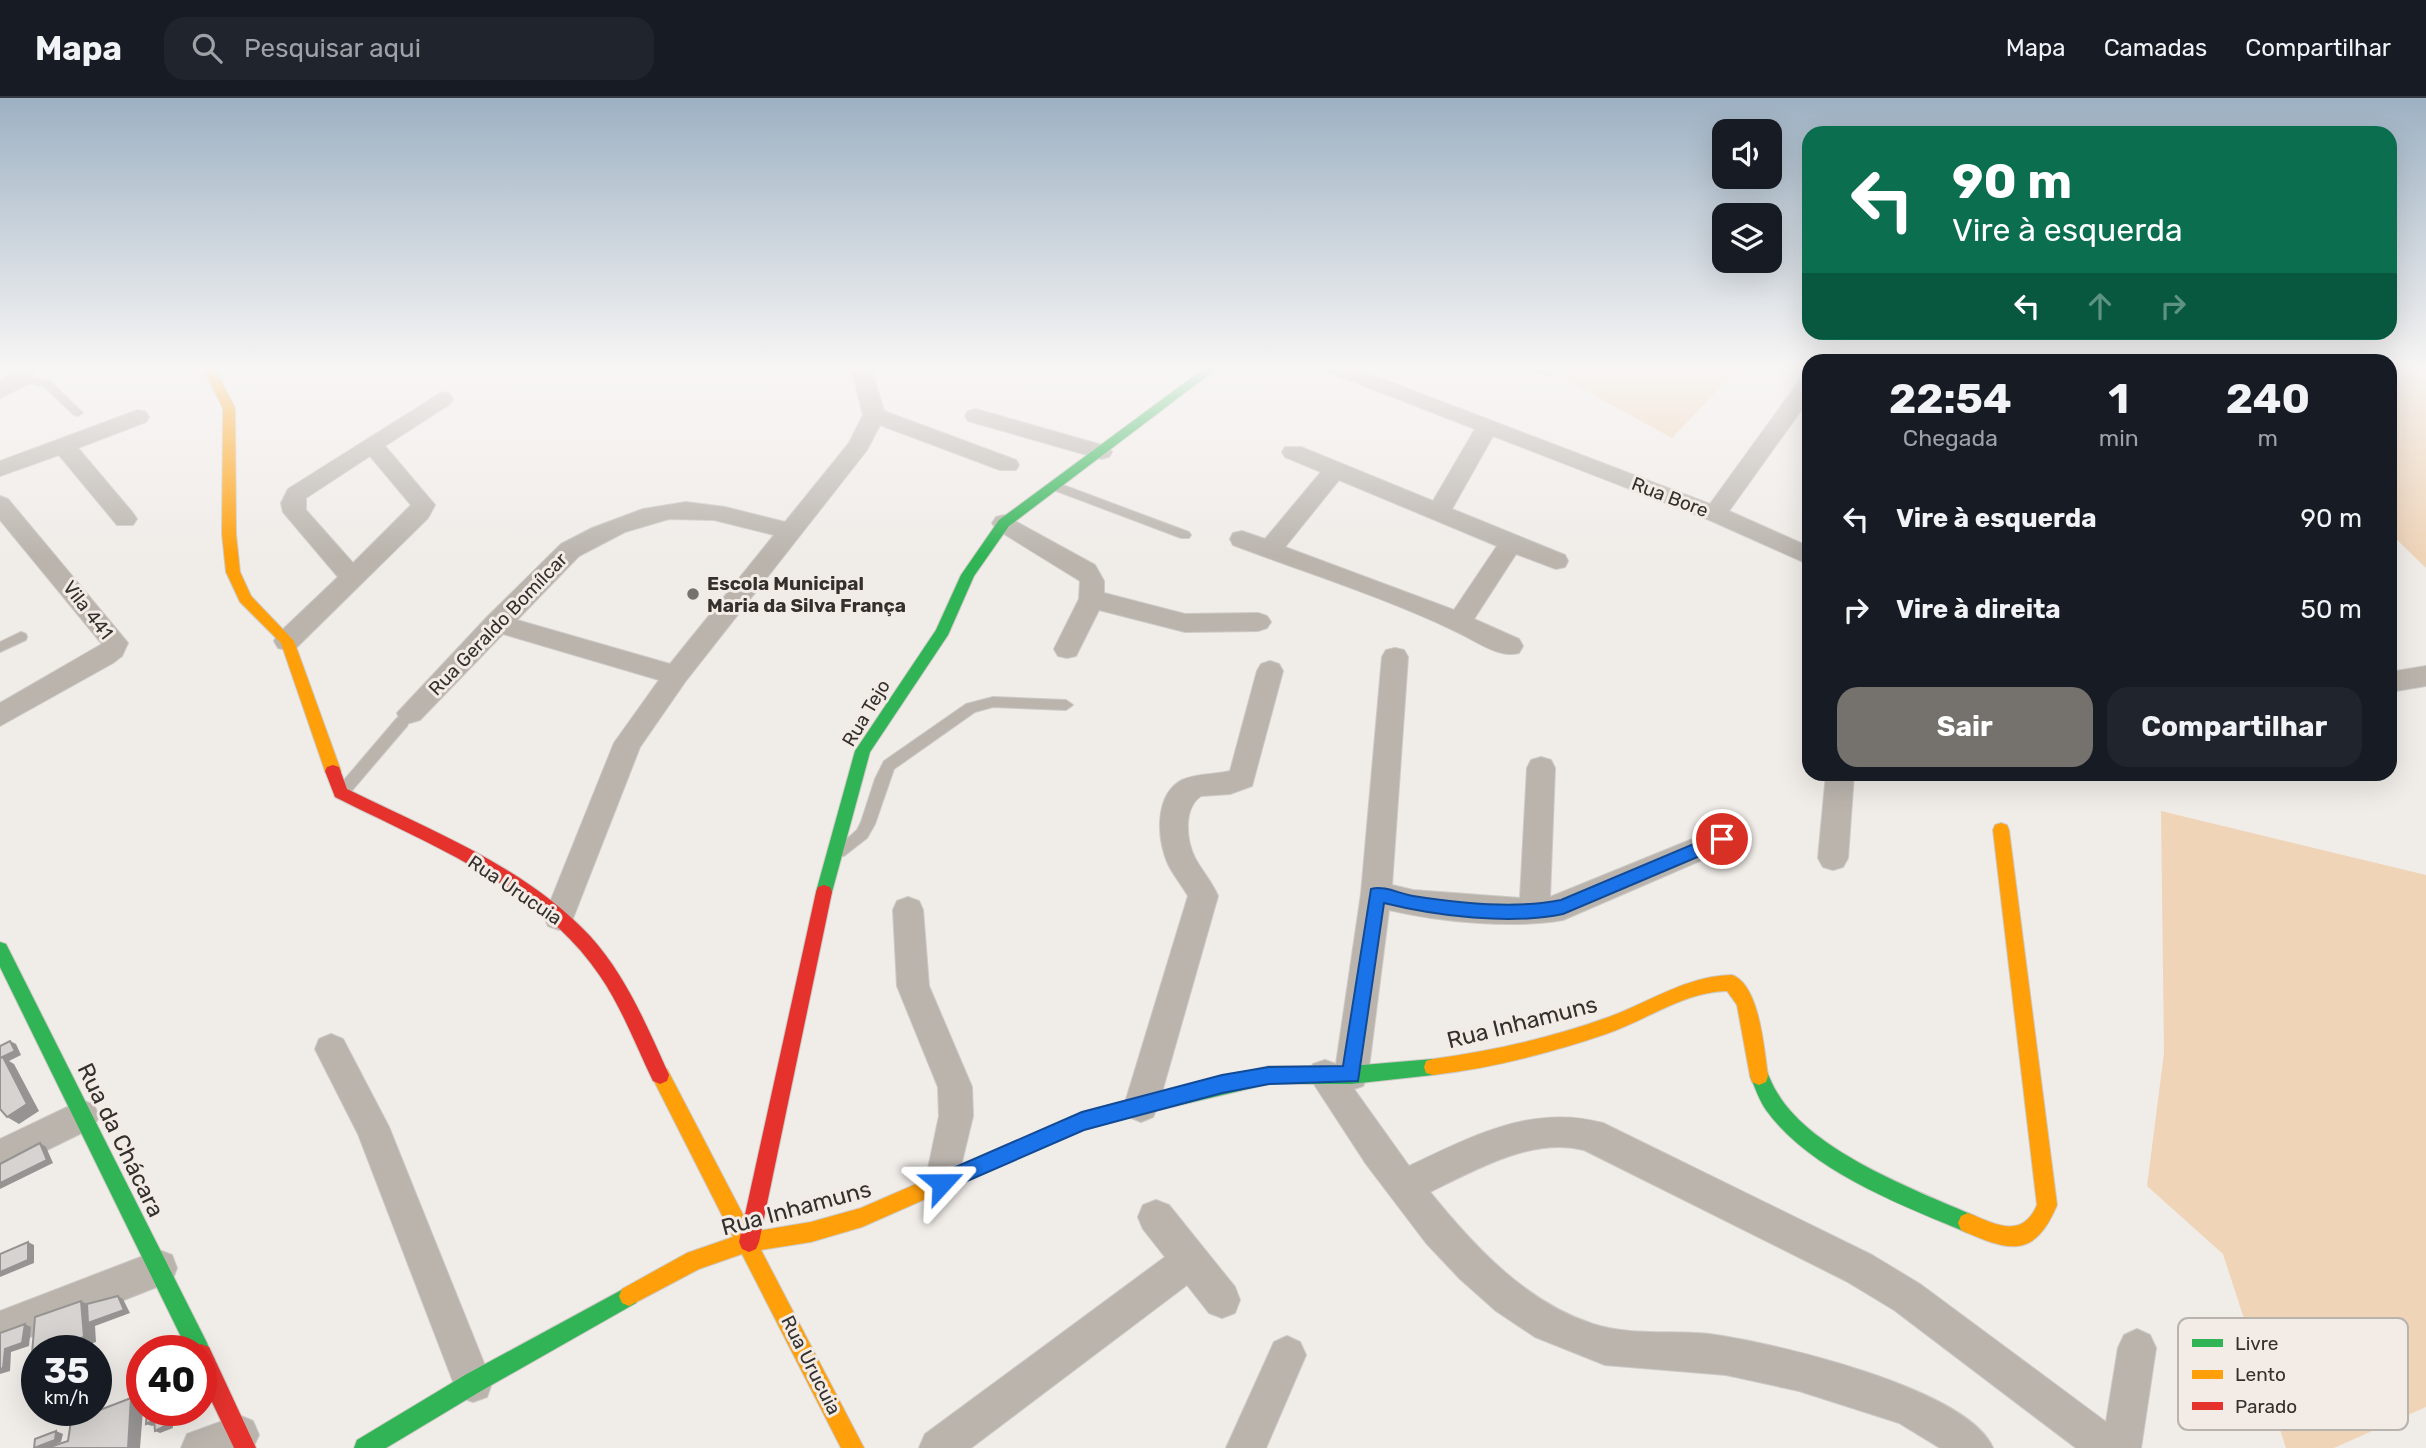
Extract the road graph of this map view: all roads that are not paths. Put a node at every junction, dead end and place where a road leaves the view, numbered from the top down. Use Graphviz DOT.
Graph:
graph roads {
  1 [pos="105,430"];
  2 [pos="229,430"];
  3 [pos="393,430"];
  4 [pos="866,430"];
  5 [pos="914,430"];
  6 [pos="1023,430"];
  7 [pos="1131,430"];
  8 [pos="1485,430"];
  9 [pos="1495,430"];
  10 [pos="1775,430"];
  11 [pos="371,444"];
  12 [pos="64,446"];
  13 [pos="1293,452"];
  14 [pos="1101,453"];
  15 [pos="1008,465"];
  16 [pos="0,469"];
  17 [pos="1334,471"];
  18 [pos="1055,486"];
  19 [pos="0,504"];
  20 [pos="1438,513"];
  21 [pos="1715,514"];
  22 [pos="125,519"];
  23 [pos="1004,523"];
  24 [pos="792,532"];
  25 [pos="1185,535"];
  26 [pos="1242,539"];
  27 [pos="1510,544"];
  28 [pos="1271,548"];
  29 [pos="1802,553"];
  30 [pos="1556,561"];
  31 [pos="353,578"];
  32 [pos="1092,598"];
  33 [pos="1258,622"];
  34 [pos="1459,622"];
  35 [pos="496,623"];
  36 [pos="21,637"];
  37 [pos="287,640"];
  38 [pos="1510,646"];
  39 [pos="0,647"];
  40 [pos="1067,649"];
  41 [pos="1395,657"];
  42 [pos="1270,671"];
  43 [pos="676,675"];
  44 [pos="2426,676"];
  45 [pos="2397,681"];
  46 [pos="1066,705"];
  47 [pos="0,716"];
  48 [pos="406,718"];
  49 [pos="1541,768"];
  50 [pos="1839,781"];
  51 [pos="341,793"];
  52 [pos="2001,831"];
  53 [pos="1722,839"];
  54 [pos="832,856"];
  55 [pos="1833,858"];
  56 [pos="1377,894"];
  57 [pos="908,910"];
  58 [pos="1534,912"];
  59 [pos="559,917"];
  60 [pos="0,949"];
  61 [pos="331,1049"];
  62 [pos="1338,1075"];
  63 [pos="1141,1106"];
  64 [pos="82,1116"];
  65 [pos="0,1157"];
  66 [pos="942,1183"];
  67 [pos="1404,1186"];
  68 [pos="1156,1217"];
  69 [pos="749,1242"];
  70 [pos="1192,1259"];
  71 [pos="159,1268"];
  72 [pos="1222,1300"];
  73 [pos="0,1330"];
  74 [pos="191,1335"];
  75 [pos="2137,1348"];
  76 [pos="1287,1355"];
  77 [pos="474,1383"];
  78 [pos="217,1389"];
  79 [pos="242,1442"];
  80 [pos="201,1448"];
  81 [pos="365,1448"];
  82 [pos="853,1448"];
  83 [pos="939,1448"];
  84 [pos="1246,1448"];
  85 [pos="1973,1448"];
  86 [pos="2108,1448"];
  87 [pos="2121,1448"];
  1 -- 12 [label="street"];
  2 -- 37 [label="street"];
  3 -- 11 [label="street"];
  4 -- 24 [label="street"];
  5 -- 15 [label="street"];
  6 -- 14 [label="street"];
  7 -- 14 [label="street, Rua Tejo"];
  8 -- 20 [label="street"];
  9 -- 21 [label="street, Rua Bore"];
  10 -- 21 [label="street"];
  11 -- 31 [label="street"];
  11 -- 31 [label="street"];
  12 -- 16 [label="street"];
  12 -- 22 [label="street"];
  13 -- 17 [label="street"];
  14 -- 18 [label="street, Rua Tejo"];
  17 -- 20 [label="street"];
  17 -- 28 [label="street"];
  18 -- 23 [label="street, Rua Tejo"];
  18 -- 25 [label="lane"];
  19 -- 47 [label="street, Vila 441"];
  20 -- 27 [label="street"];
  21 -- 29 [label="street, Rua Bore"];
  23 -- 32 [label="street"];
  23 -- 54 [label="street, Rua Tejo"];
  24 -- 35 [label="street, Rua Geraldo Bomílcar"];
  24 -- 43 [label="street"];
  26 -- 28 [label="street"];
  27 -- 30 [label="street"];
  27 -- 34 [label="street"];
  28 -- 34 [label="street"];
  31 -- 37 [label="street"];
  32 -- 33 [label="street"];
  32 -- 40 [label="street"];
  34 -- 38 [label="street"];
  35 -- 43 [label="street"];
  35 -- 48 [label="street, Rua Geraldo Bomílcar"];
  36 -- 39 [label="lane"];
  37 -- 51 [label="street"];
  41 -- 56 [label="street"];
  42 -- 63 [label="street"];
  43 -- 59 [label="street"];
  44 -- 45 [label="street"];
  46 -- 54 [label="lane"];
  48 -- 51 [label="lane"];
  49 -- 58 [label="street"];
  50 -- 55 [label="street"];
  51 -- 59 [label="street, Rua Urucuia"];
  52 -- 62 [label="street, Rua Inhamuns"];
  53 -- 58 [label="street"];
  54 -- 69 [label="street, Rua Tejo"];
  56 -- 58 [label="street"];
  56 -- 62 [label="street"];
  57 -- 66 [label="street"];
  59 -- 69 [label="street, Rua Urucuia"];
  60 -- 64 [label="street, Rua da Chácara"];
  61 -- 77 [label="street"];
  62 -- 63 [label="street, Rua Inhamuns"];
  62 -- 67 [label="street"];
  63 -- 66 [label="street, Rua Inhamuns"];
  64 -- 65 [label="street"];
  64 -- 71 [label="street, Rua da Chácara"];
  66 -- 69 [label="street, Rua Inhamuns"];
  67 -- 85 [label="street"];
  67 -- 86 [label="street"];
  68 -- 70 [label="street"];
  69 -- 77 [label="street, Rua Inhamuns"];
  69 -- 82 [label="street, Rua Urucuia"];
  70 -- 72 [label="street"];
  70 -- 83 [label="street"];
  71 -- 73 [label="street"];
  71 -- 74 [label="street, Rua da Chácara"];
  75 -- 87 [label="street"];
  76 -- 84 [label="street"];
  77 -- 81 [label="street, Rua Inhamuns"];
  78 -- 79 [label="street, Rua da Chácara"];
  79 -- 80 [label="street"];
}
